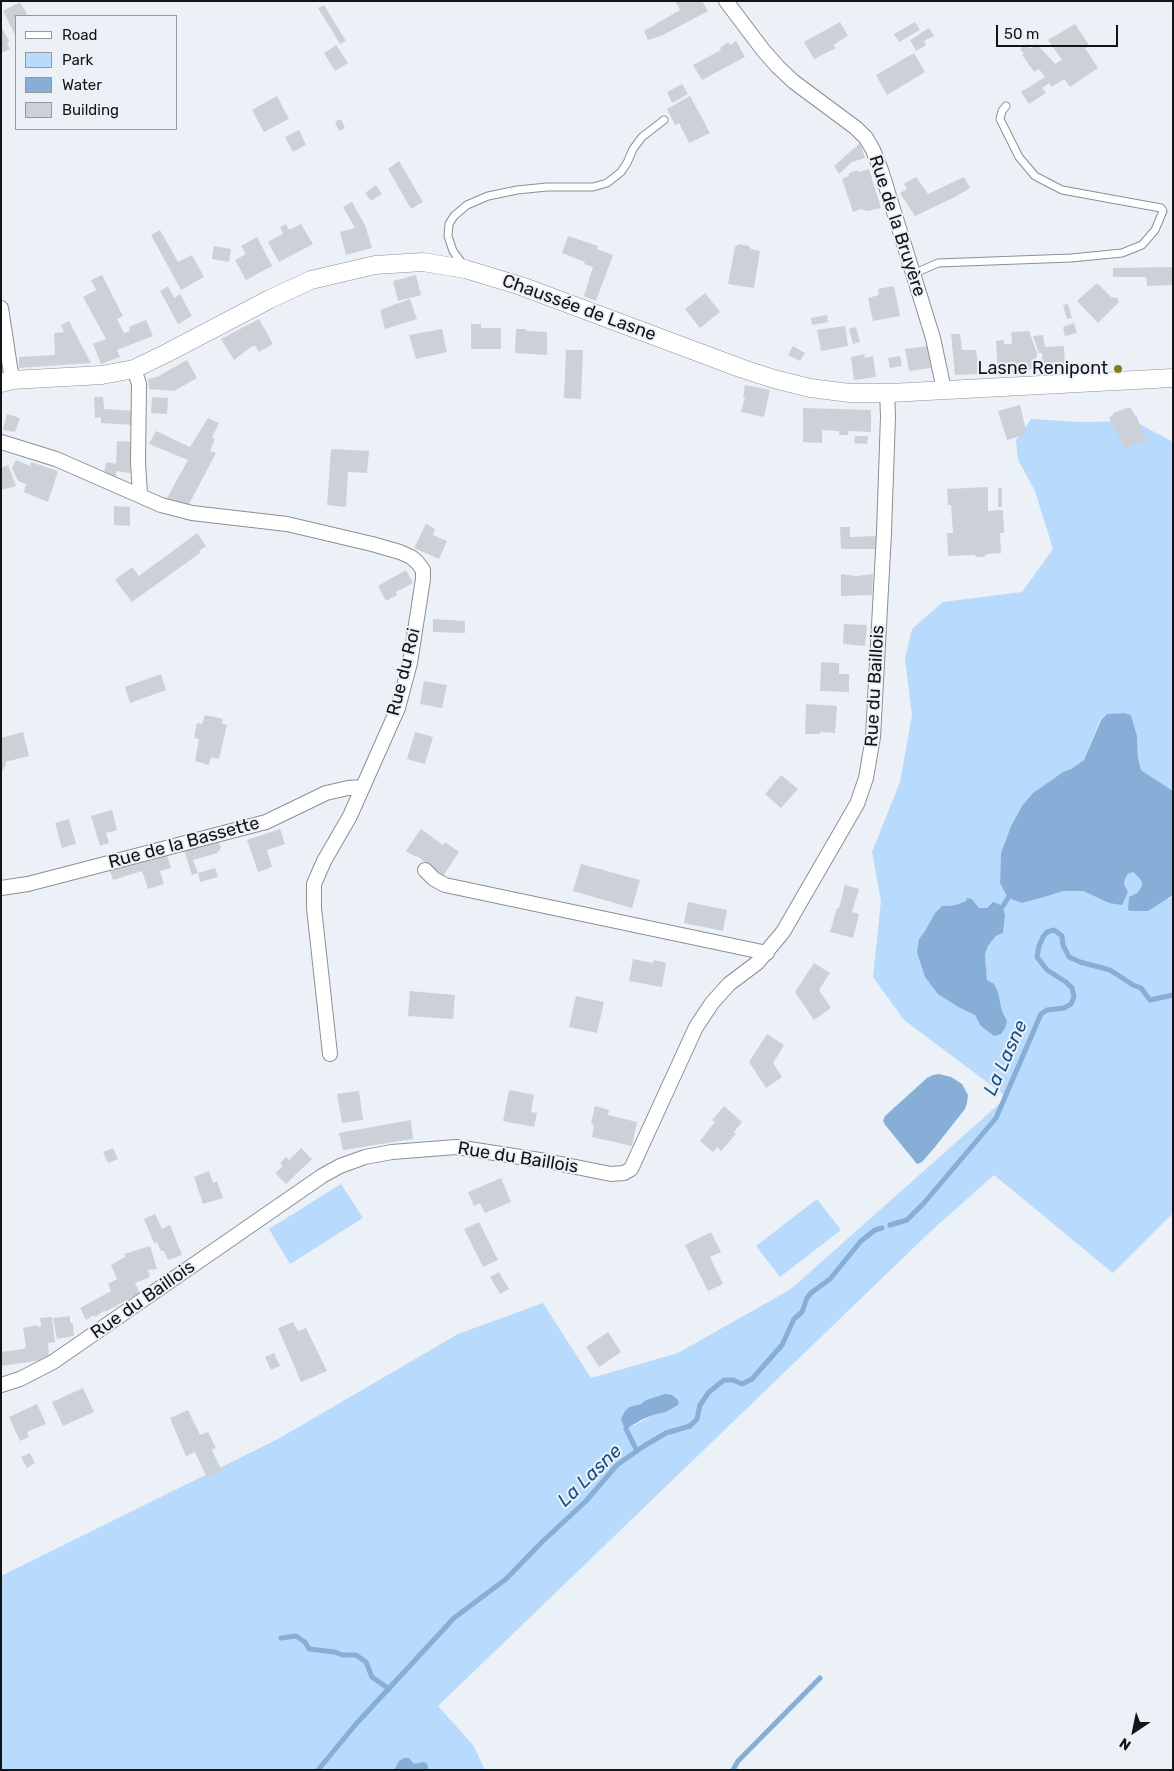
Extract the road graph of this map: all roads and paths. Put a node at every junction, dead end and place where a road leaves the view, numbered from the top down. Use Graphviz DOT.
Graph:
graph roads {
  1 [pos="726,1"];
  2 [pos="1006,106"];
  3 [pos="664,120"];
  4 [pos="465,268"];
  5 [pos="914,274"];
  6 [pos="1,308"];
  7 [pos="134,369"];
  8 [pos="1173,378"];
  9 [pos="7,381"];
  10 [pos="944,390"];
  11 [pos="887,392"];
  12 [pos="1,442"];
  13 [pos="140,495"];
  14 [pos="363,787"];
  15 [pos="425,870"];
  16 [pos="1,888"];
  17 [pos="767,953"];
  18 [pos="330,1054"];
  19 [pos="1,1384"];
  1 -- 5 [label="street, Rue de la Bruyère"];
  2 -- 5 [label="lane"];
  3 -- 4 [label="lane"];
  4 -- 7 [label="street, Chaussée de Lasne"];
  4 -- 11 [label="street, Chaussée de Lasne"];
  5 -- 10 [label="street, Rue de la Bruyère"];
  6 -- 9 [label="street"];
  7 -- 9 [label="street, Chaussée de Lasne"];
  7 -- 13 [label="street"];
  8 -- 10 [label="street, Chaussée de Lasne"];
  10 -- 11 [label="street, Chaussée de Lasne"];
  11 -- 17 [label="street, Rue du Baillois"];
  12 -- 13 [label="street, Rue du Roi"];
  13 -- 14 [label="street, Rue du Roi"];
  14 -- 16 [label="street, Rue de la Bassette"];
  14 -- 18 [label="street, Rue du Roi"];
  15 -- 17 [label="street"];
  17 -- 19 [label="street, Rue du Baillois"];
}
